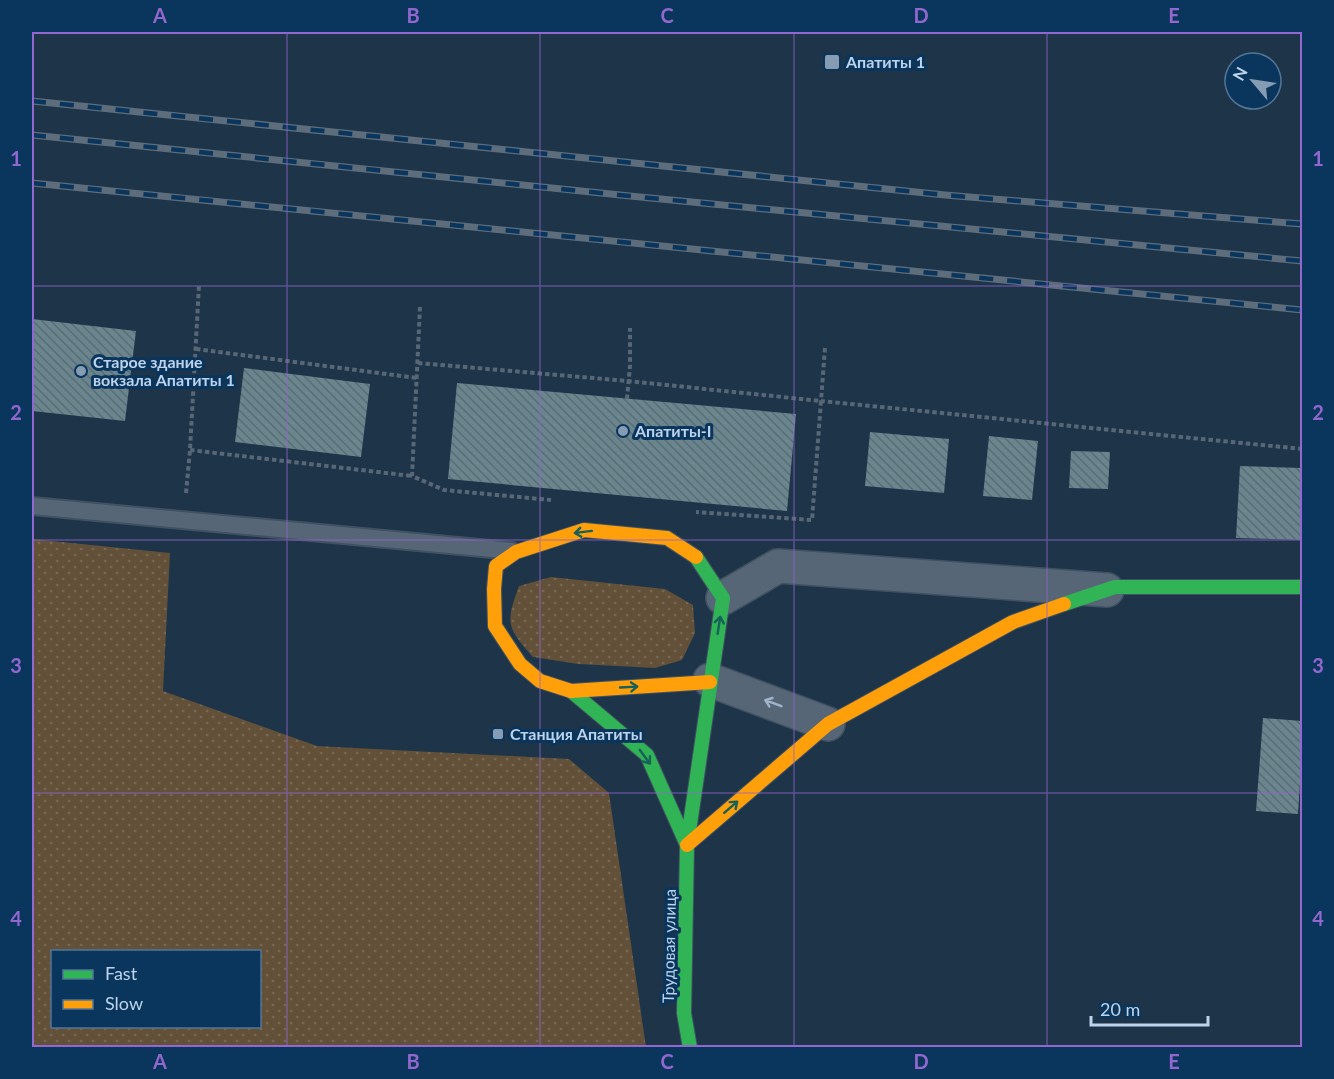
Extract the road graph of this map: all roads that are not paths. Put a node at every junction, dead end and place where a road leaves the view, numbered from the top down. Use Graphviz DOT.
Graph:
graph roads {
  1 [pos="32,506"];
  2 [pos="516,552"];
  3 [pos="1302,587"];
  4 [pos="1107,590"];
  5 [pos="723,598"];
  6 [pos="710,681"];
  7 [pos="571,690"];
  8 [pos="828,724"];
  9 [pos="687,845"];
  10 [pos="690,1047"];
  1 -- 2 [label="lane"];
  5 -- 2 [label="street, Трудовая улица, one-way"];
  2 -- 7 [label="street, Трудовая улица"];
  3 -- 4 [label="street"];
  4 -- 5 [label="street"];
  4 -- 8 [label="street"];
  6 -- 5 [label="street, Трудовая улица, one-way"];
  7 -- 6 [label="street, Трудовая улица, one-way"];
  8 -- 6 [label="street, one-way"];
  6 -- 9 [label="street, Трудовая улица"];
  7 -- 9 [label="street, Трудовая улица, one-way"];
  9 -- 8 [label="street, one-way"];
  9 -- 10 [label="street, Трудовая улица"];
}
